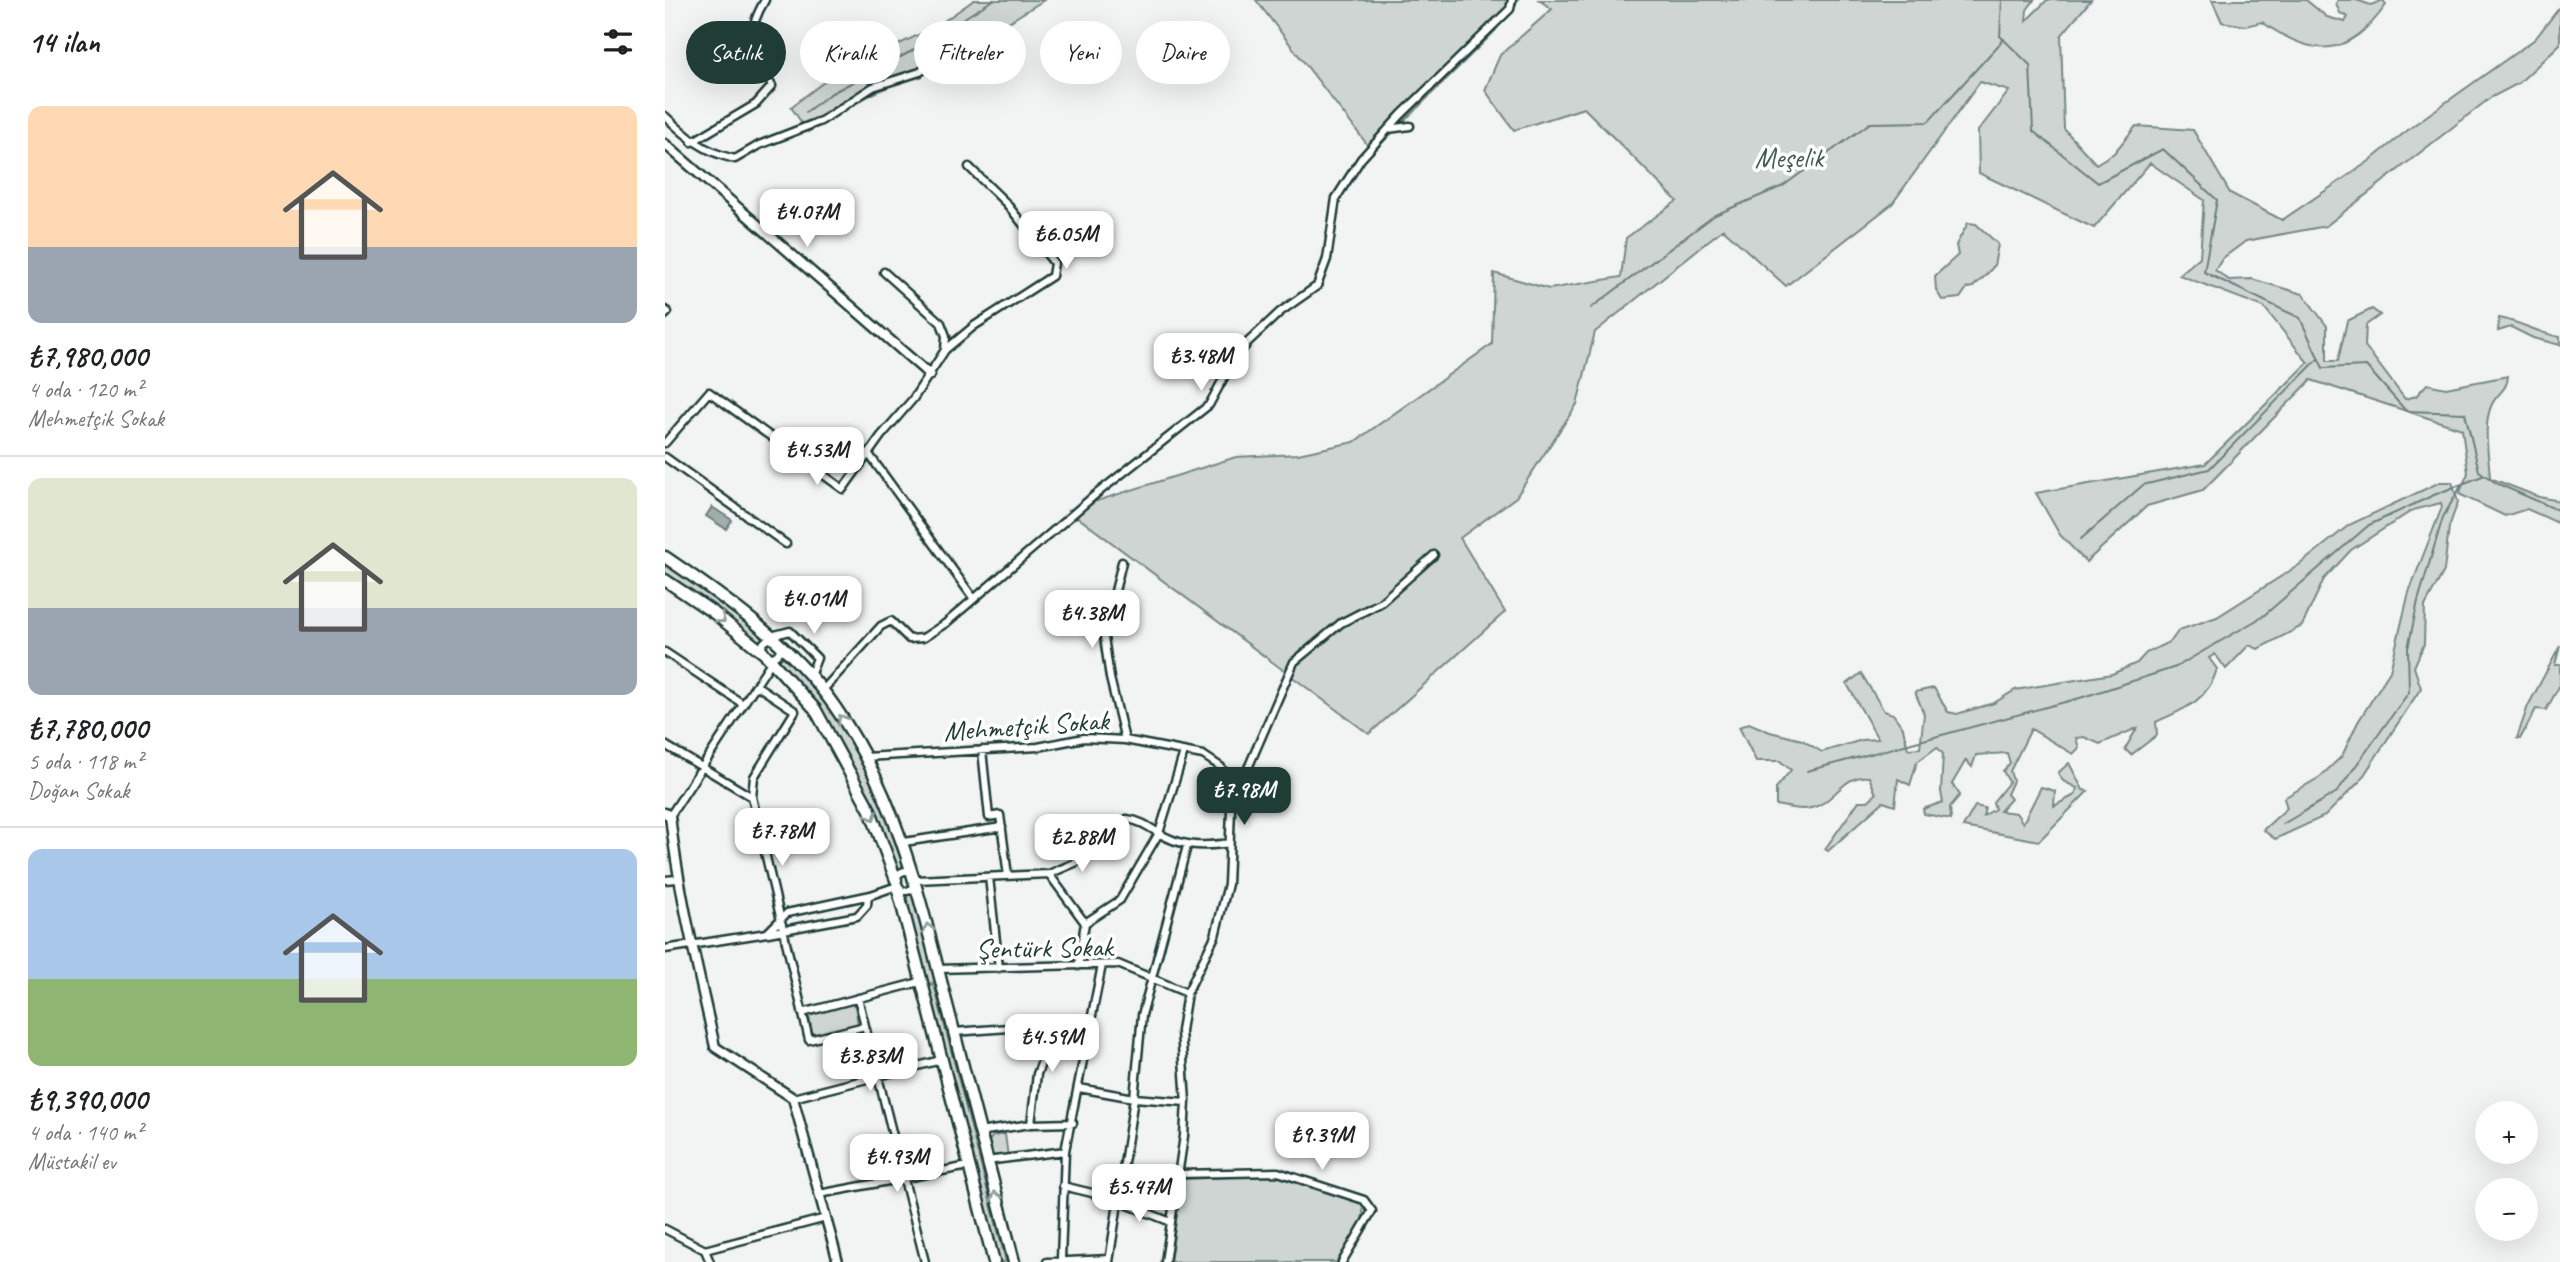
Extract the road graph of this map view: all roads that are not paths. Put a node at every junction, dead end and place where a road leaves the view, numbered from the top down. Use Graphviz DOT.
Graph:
graph roads {
  1 [pos="765,0"];
  2 [pos="1512,0"];
  3 [pos="914,74"];
  4 [pos="665,116"];
  5 [pos="1411,126"];
  6 [pos="1388,129"];
  7 [pos="692,142"];
  8 [pos="665,144"];
  9 [pos="969,167"];
  10 [pos="884,272"];
  11 [pos="945,350"];
  12 [pos="930,375"];
  13 [pos="665,443"];
  14 [pos="868,453"];
  15 [pos="665,457"];
  16 [pos="786,544"];
  17 [pos="1434,555"];
  18 [pos="665,557"];
  19 [pos="1122,562"];
  20 [pos="665,580"];
  21 [pos="974,599"];
  22 [pos="775,639"];
  23 [pos="665,652"];
  24 [pos="768,658"];
  25 [pos="809,678"];
  26 [pos="756,685"];
  27 [pos="822,691"];
  28 [pos="743,704"];
  29 [pos="1125,740"];
  30 [pos="665,745"];
  31 [pos="982,750"];
  32 [pos="1184,751"];
  33 [pos="865,757"];
  34 [pos="701,768"];
  35 [pos="1233,785"];
  36 [pos="752,797"];
  37 [pos="667,814"];
  38 [pos="1002,827"];
  39 [pos="1159,833"];
  40 [pos="904,842"];
  41 [pos="1229,844"];
  42 [pos="1187,846"];
  43 [pos="1049,874"];
  44 [pos="1008,876"];
  45 [pos="989,877"];
  46 [pos="677,879"];
  47 [pos="665,880"];
  48 [pos="916,880"];
  49 [pos="897,883"];
  50 [pos="868,896"];
  51 [pos="781,919"];
  52 [pos="1085,923"];
  53 [pos="783,930"];
  54 [pos="767,933"];
  55 [pos="693,944"];
  56 [pos="665,949"];
  57 [pos="1102,965"];
  58 [pos="1078,966"];
  59 [pos="999,968"];
  60 [pos="938,969"];
  61 [pos="1151,975"];
  62 [pos="920,982"];
  63 [pos="1187,993"];
  64 [pos="858,998"];
  65 [pos="802,1013"];
  66 [pos="1047,1026"];
  67 [pos="865,1027"];
  68 [pos="1090,1028"];
  69 [pos="954,1032"];
  70 [pos="941,1060"];
  71 [pos="877,1077"];
  72 [pos="1079,1088"];
  73 [pos="793,1098"];
  74 [pos="1134,1098"];
  75 [pos="1187,1102"];
  76 [pos="1073,1123"];
  77 [pos="1031,1124"];
  78 [pos="979,1132"];
  79 [pos="1065,1151"];
  80 [pos="986,1161"];
  81 [pos="969,1166"];
  82 [pos="1178,1174"];
  83 [pos="907,1179"];
  84 [pos="1063,1186"];
  85 [pos="819,1194"];
  86 [pos="1118,1198"];
  87 [pos="825,1218"];
  88 [pos="1171,1222"];
  89 [pos="665,1229"];
  90 [pos="705,1250"];
  91 [pos="1061,1259"];
  92 [pos="1109,1260"];
  93 [pos="710,1262"];
  94 [pos="838,1262"];
  95 [pos="925,1262"];
  96 [pos="994,1262"];
  97 [pos="1014,1262"];
  98 [pos="1047,1262"];
  99 [pos="1165,1262"];
  100 [pos="1342,1262"];
  1 -- 7 [label="street"];
  2 -- 6 [label="street"];
  3 -- 7 [label="street"];
  4 -- 7 [label="street"];
  5 -- 6 [label="street"];
  6 -- 21 [label="street"];
  8 -- 12 [label="street"];
  9 -- 11 [label="street"];
  10 -- 11 [label="street"];
  11 -- 12 [label="street"];
  12 -- 14 [label="street"];
  13 -- 14 [label="street"];
  14 -- 21 [label="street"];
  15 -- 16 [label="street"];
  17 -- 35 [label="street"];
  18 -- 22 [label="main road"];
  19 -- 29 [label="street"];
  20 -- 24 [label="main road, one-way"];
  21 -- 27 [label="street"];
  22 -- 24 [label="street"];
  22 -- 24 [label="street"];
  22 -- 25 [label="main road"];
  22 -- 25 [label="street"];
  23 -- 28 [label="street"];
  24 -- 26 [label="street"];
  24 -- 49 [label="main road, one-way"];
  25 -- 27 [label="main road"];
  26 -- 28 [label="street"];
  26 -- 36 [label="street"];
  33 -- 27 [label="main road, one-way"];
  28 -- 34 [label="street"];
  29 -- 31 [label="street, Mehmetçik Sokak"];
  29 -- 32 [label="street, Mehmetçik Sokak"];
  30 -- 34 [label="street"];
  31 -- 33 [label="street, Mehmetçik Sokak"];
  31 -- 38 [label="street"];
  32 -- 35 [label="street, Mehmetçik Sokak"];
  32 -- 39 [label="street"];
  33 -- 40 [label="main road"];
  34 -- 36 [label="street"];
  34 -- 37 [label="street"];
  35 -- 41 [label="street"];
  36 -- 51 [label="street"];
  37 -- 46 [label="street"];
  38 -- 40 [label="street"];
  38 -- 44 [label="street"];
  39 -- 42 [label="street"];
  39 -- 43 [label="street"];
  39 -- 52 [label="street"];
  40 -- 48 [label="main road"];
  41 -- 42 [label="street"];
  41 -- 63 [label="street"];
  42 -- 61 [label="street"];
  43 -- 44 [label="street"];
  43 -- 52 [label="street"];
  44 -- 45 [label="street"];
  45 -- 48 [label="street"];
  45 -- 59 [label="street"];
  46 -- 47 [label="street"];
  46 -- 55 [label="street"];
  48 -- 49 [label="street"];
  48 -- 49 [label="street"];
  60 -- 48 [label="main road, one-way"];
  49 -- 50 [label="street"];
  49 -- 62 [label="main road"];
  50 -- 51 [label="street"];
  50 -- 53 [label="street"];
  51 -- 53 [label="street"];
  51 -- 54 [label="street"];
  52 -- 58 [label="street"];
  53 -- 54 [label="street"];
  53 -- 65 [label="street"];
  54 -- 55 [label="street"];
  55 -- 56 [label="street"];
  55 -- 73 [label="street"];
  57 -- 58 [label="street, Şentürk Sokak"];
  57 -- 61 [label="street, Şentürk Sokak"];
  57 -- 68 [label="street"];
  58 -- 59 [label="street, Şentürk Sokak"];
  59 -- 60 [label="street, Şentürk Sokak"];
  60 -- 69 [label="main road"];
  61 -- 63 [label="street, Şentürk Sokak"];
  61 -- 74 [label="street"];
  62 -- 64 [label="street"];
  62 -- 70 [label="main road"];
  63 -- 75 [label="street"];
  64 -- 65 [label="street"];
  64 -- 67 [label="street"];
  65 -- 67 [label="street"];
  66 -- 68 [label="street"];
  66 -- 69 [label="street"];
  66 -- 77 [label="street"];
  67 -- 71 [label="street"];
  68 -- 72 [label="street"];
  69 -- 78 [label="main road"];
  70 -- 71 [label="street"];
  70 -- 81 [label="main road"];
  71 -- 73 [label="street"];
  71 -- 83 [label="street"];
  72 -- 74 [label="street"];
  72 -- 76 [label="street"];
  73 -- 85 [label="street"];
  74 -- 75 [label="street"];
  74 -- 86 [label="street"];
  75 -- 82 [label="street"];
  76 -- 77 [label="street"];
  76 -- 79 [label="street"];
  77 -- 78 [label="street"];
  78 -- 80 [label="main road"];
  79 -- 80 [label="street"];
  79 -- 84 [label="street"];
  97 -- 80 [label="main road, one-way"];
  81 -- 83 [label="street"];
  81 -- 96 [label="main road"];
  82 -- 88 [label="street"];
  82 -- 100 [label="street"];
  83 -- 85 [label="street"];
  83 -- 95 [label="street"];
  84 -- 86 [label="street"];
  84 -- 91 [label="street"];
  85 -- 87 [label="street"];
  86 -- 88 [label="street"];
  86 -- 92 [label="street"];
  87 -- 90 [label="street"];
  87 -- 94 [label="street"];
  88 -- 99 [label="street"];
  89 -- 90 [label="street"];
  90 -- 93 [label="street"];
  91 -- 92 [label="street"];
  91 -- 98 [label="street"];
}
